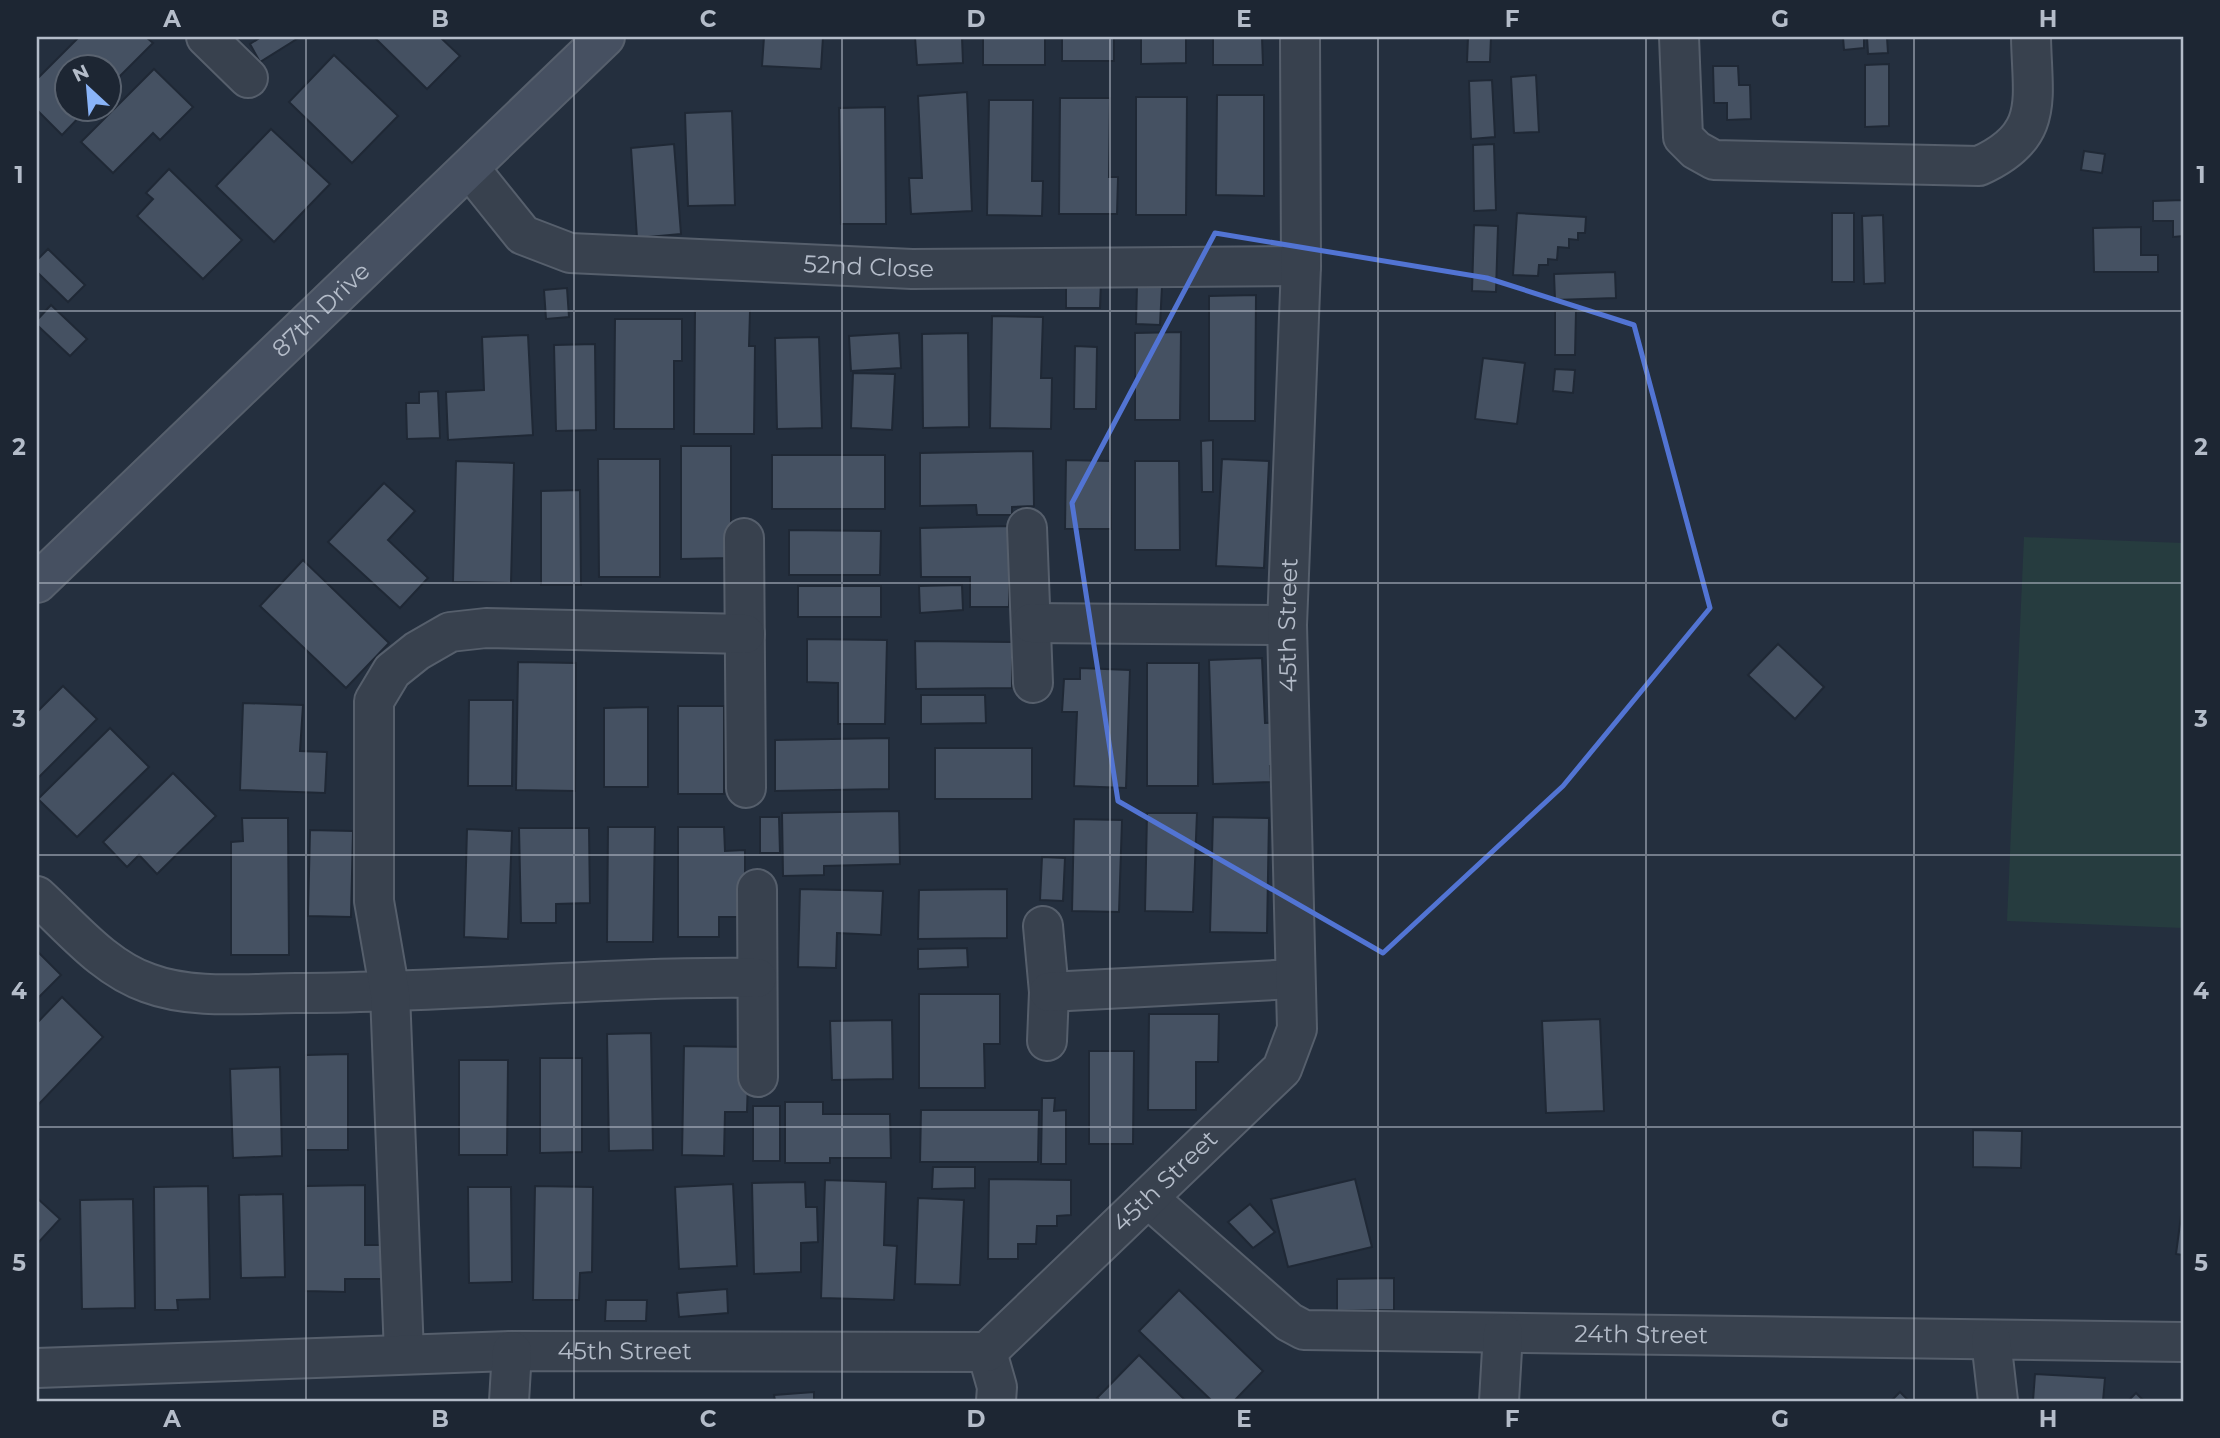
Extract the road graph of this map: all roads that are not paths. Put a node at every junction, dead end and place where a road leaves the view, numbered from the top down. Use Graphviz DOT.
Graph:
graph roads {
  1 [pos="206,37"];
  2 [pos="605,37"];
  3 [pos="1300,37"];
  4 [pos="1679,37"];
  5 [pos="2031,37"];
  6 [pos="248,78"];
  7 [pos="470,169"];
  8 [pos="1301,266"];
  9 [pos="1027,528"];
  10 [pos="744,538"];
  11 [pos="37,583"];
  12 [pos="1031,623"];
  13 [pos="1287,625"];
  14 [pos="745,634"];
  15 [pos="1033,683"];
  16 [pos="746,788"];
  17 [pos="757,889"];
  18 [pos="37,896"];
  19 [pos="1043,926"];
  20 [pos="757,978"];
  21 [pos="1294,979"];
  22 [pos="1049,992"];
  23 [pos="390,993"];
  24 [pos="1047,1041"];
  25 [pos="758,1077"];
  26 [pos="1148,1198"];
  27 [pos="1503,1333"];
  28 [pos="1991,1340"];
  29 [pos="2183,1342"];
  30 [pos="512,1351"];
  31 [pos="987,1352"];
  32 [pos="404,1354"];
  33 [pos="37,1368"];
  34 [pos="509,1401"];
  35 [pos="996,1401"];
  36 [pos="1499,1401"];
  37 [pos="1998,1401"];
  1 -- 6 [label="street"];
  2 -- 7 [label="street, 87th Drive"];
  3 -- 8 [label="street, 45th Street"];
  4 -- 5 [label="street"];
  7 -- 8 [label="street, 52nd Close"];
  7 -- 11 [label="street, 87th Drive"];
  8 -- 13 [label="street, 45th Street"];
  9 -- 12 [label="street"];
  10 -- 14 [label="street"];
  12 -- 13 [label="street"];
  12 -- 15 [label="street"];
  13 -- 21 [label="street, 45th Street"];
  14 -- 16 [label="street"];
  14 -- 23 [label="street"];
  17 -- 20 [label="street"];
  18 -- 23 [label="street"];
  19 -- 22 [label="street"];
  20 -- 23 [label="street"];
  20 -- 25 [label="street"];
  21 -- 22 [label="street"];
  21 -- 26 [label="street, 45th Street"];
  22 -- 24 [label="street"];
  23 -- 32 [label="street"];
  26 -- 27 [label="street, 24th Street"];
  26 -- 31 [label="street, 45th Street"];
  27 -- 28 [label="street, 24th Street"];
  27 -- 36 [label="street"];
  28 -- 29 [label="street, 24th Street"];
  28 -- 37 [label="street"];
  30 -- 31 [label="street, 45th Street"];
  30 -- 32 [label="street, 45th Street"];
  30 -- 34 [label="street"];
  31 -- 35 [label="street"];
  32 -- 33 [label="street, 45th Street"];
}
